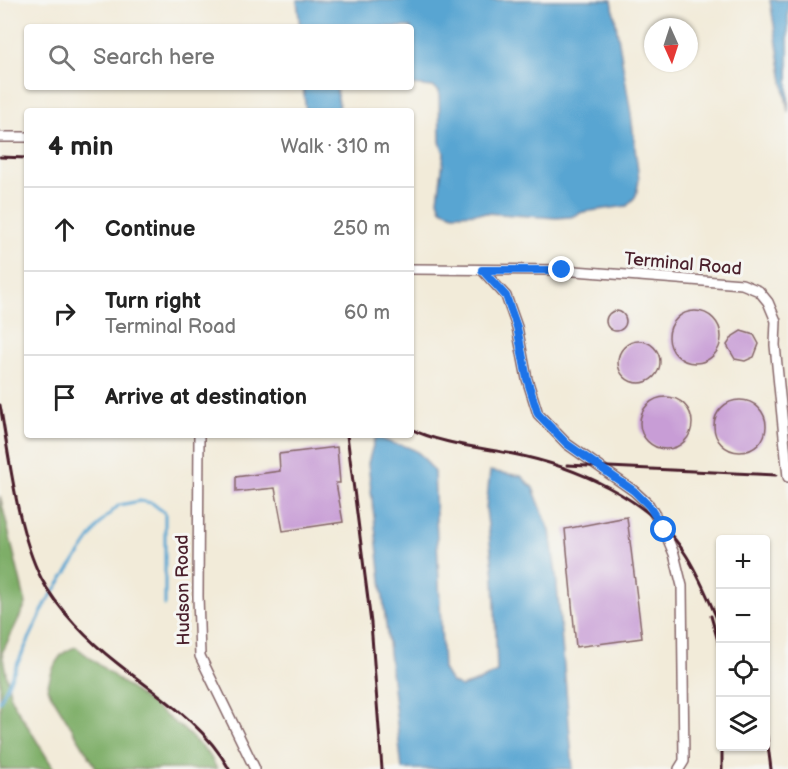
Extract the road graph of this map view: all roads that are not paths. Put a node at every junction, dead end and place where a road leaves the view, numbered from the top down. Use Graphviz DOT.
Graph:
graph roads {
  1 [pos="0,137"];
  2 [pos="24,137"];
  3 [pos="414,269"];
  4 [pos="482,270"];
  5 [pos="199,438"];
  6 [pos="788,477"];
  7 [pos="255,769"];
  8 [pos="679,769"];
  1 -- 2 [label="street"];
  3 -- 4 [label="street, Terminal Road"];
  4 -- 6 [label="street, Terminal Road"];
  4 -- 8 [label="street"];
  5 -- 7 [label="street, Hudson Road"];
}
